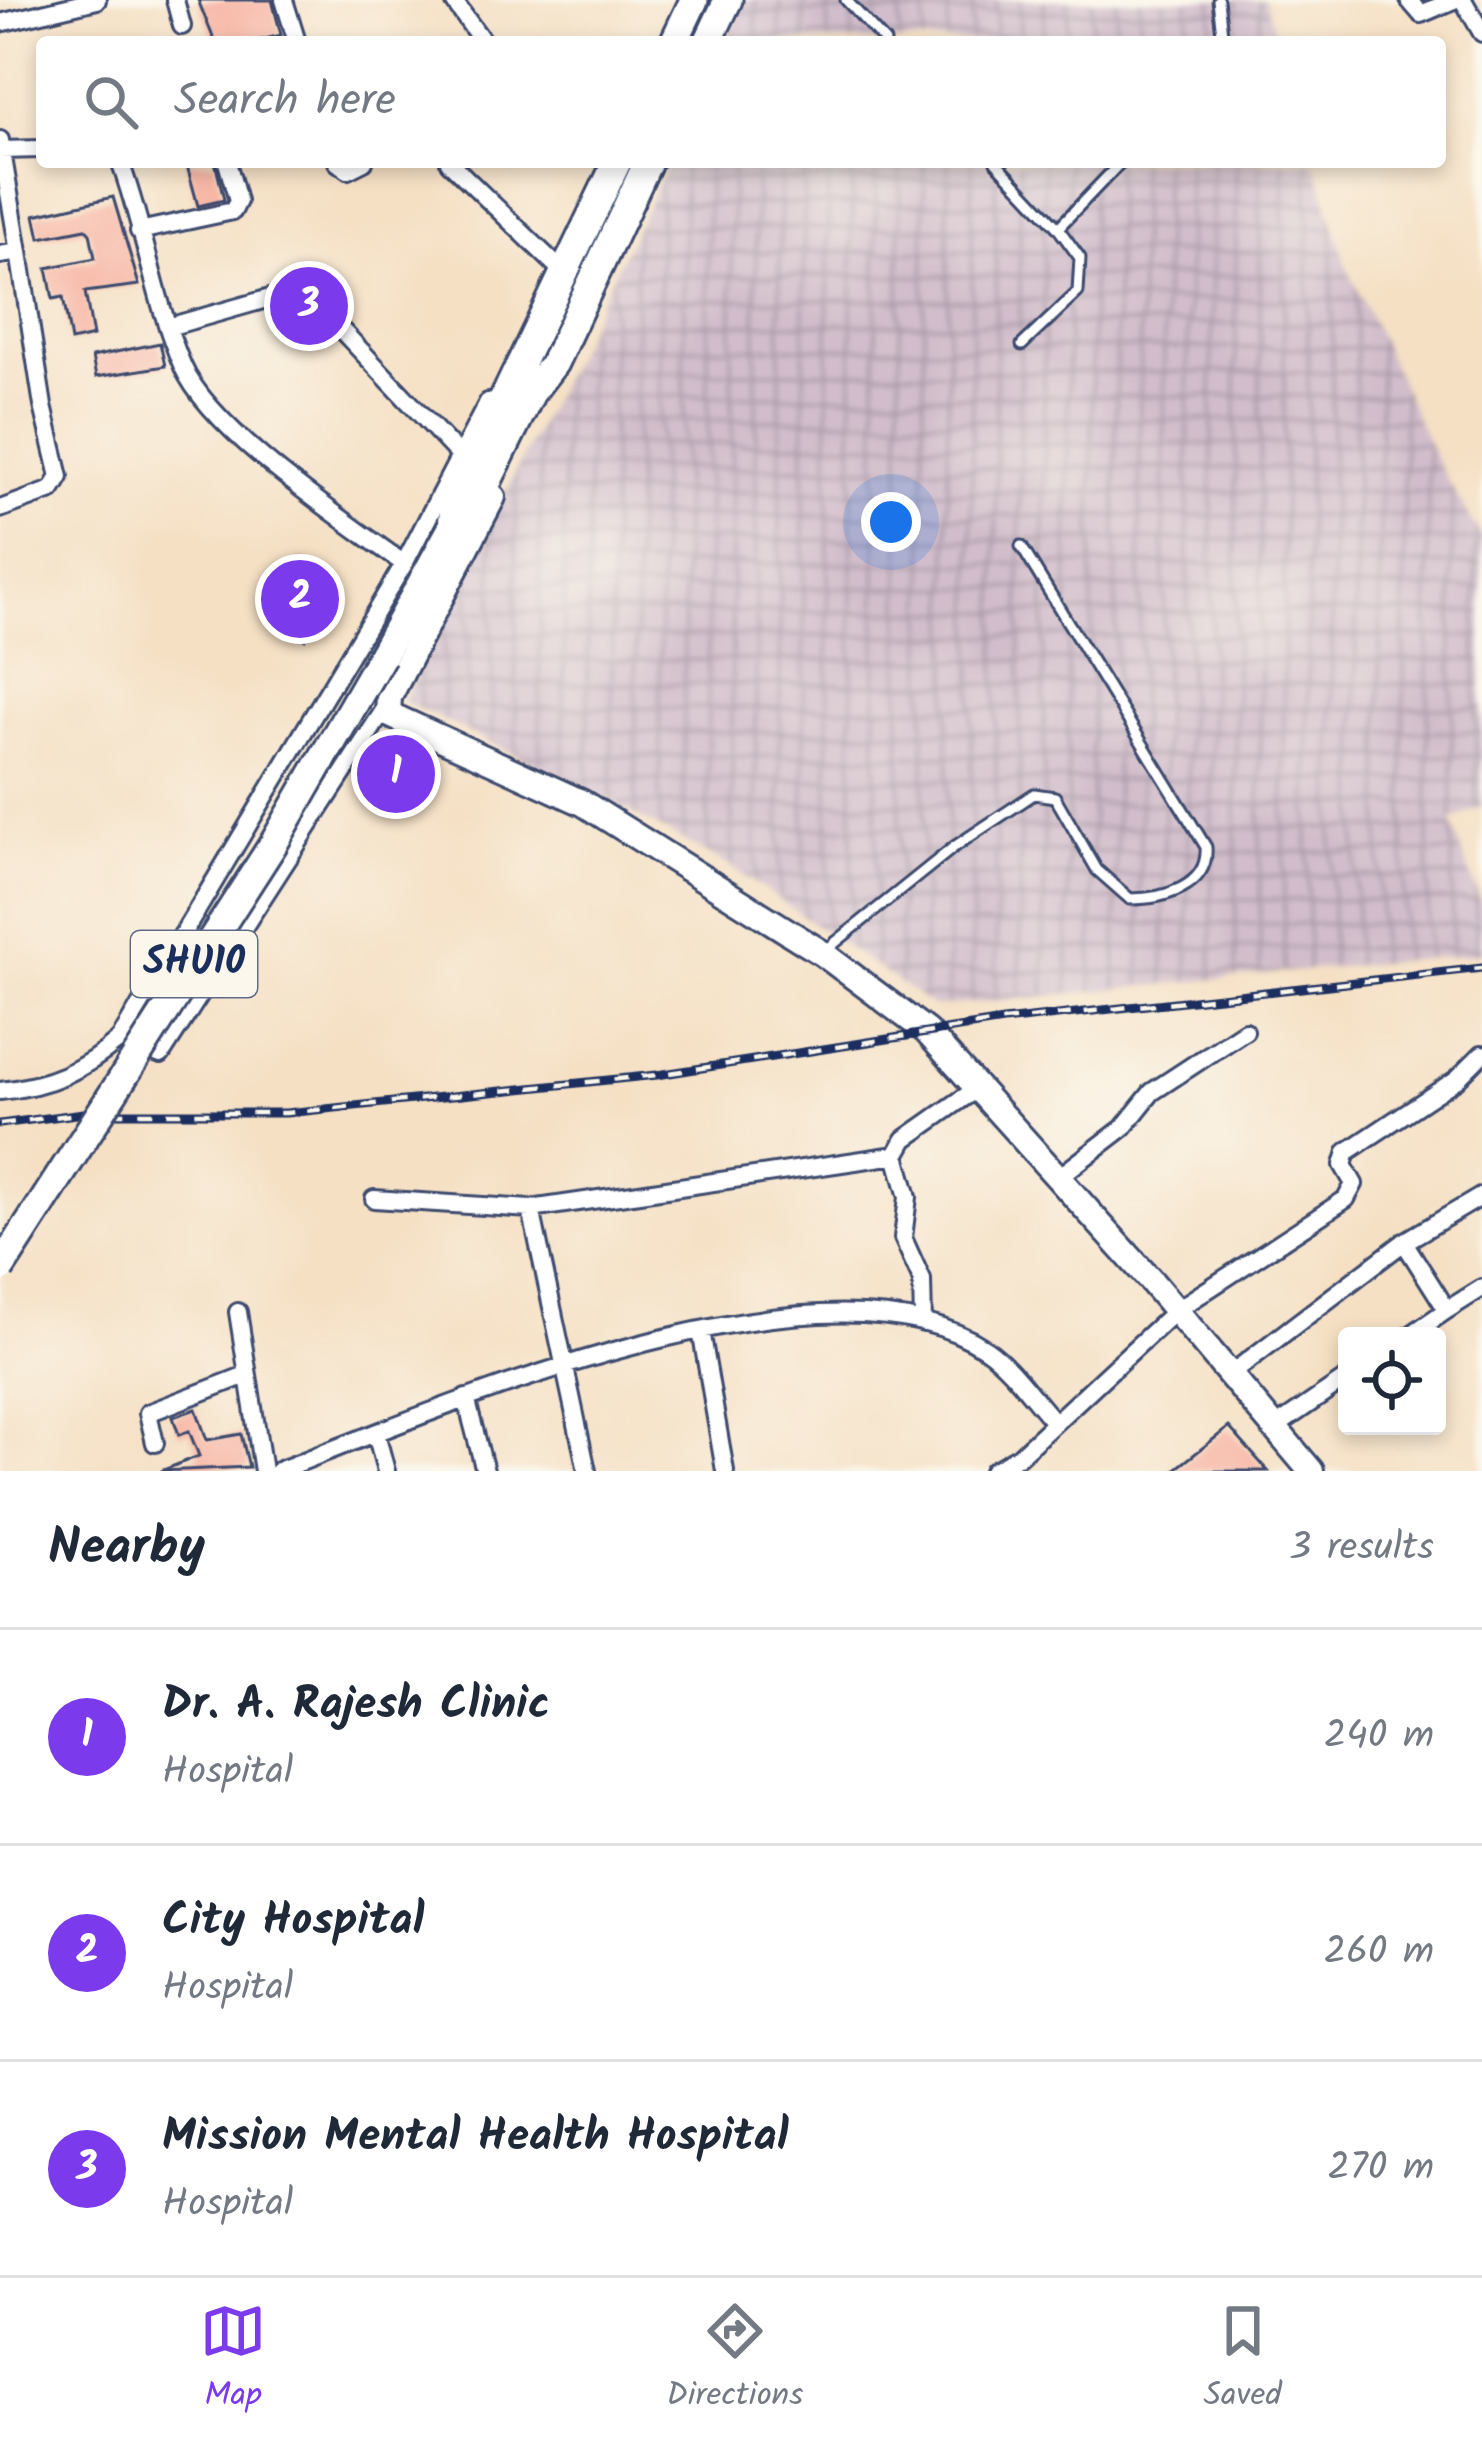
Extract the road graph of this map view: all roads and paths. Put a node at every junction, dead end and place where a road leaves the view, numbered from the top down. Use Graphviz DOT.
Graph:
graph roads {
  1 [pos="97,0"];
  2 [pos="175,0"];
  3 [pos="284,0"];
  4 [pos="694,0"];
  5 [pos="728,0"];
  6 [pos="846,0"];
  7 [pos="1218,0"];
  8 [pos="1408,0"];
  9 [pos="1454,0"];
  10 [pos="1463,0"];
  11 [pos="455,3"];
  12 [pos="0,23"];
  13 [pos="182,26"];
  14 [pos="1482,33"];
  15 [pos="296,36"];
  16 [pos="479,36"];
  17 [pos="677,36"];
  18 [pos="711,36"];
  19 [pos="879,36"];
  20 [pos="1222,36"];
  21 [pos="1,147"];
  22 [pos="36,149"];
  23 [pos="122,168"];
  24 [pos="229,168"];
  25 [pos="455,168"];
  26 [pos="610,168"];
  27 [pos="645,168"];
  28 [pos="1002,168"];
  29 [pos="1115,168"];
  30 [pos="1058,228"];
  31 [pos="139,231"];
  32 [pos="20,252"];
  33 [pos="0,255"];
  34 [pos="566,275"];
  35 [pos="295,291"];
  36 [pos="552,304"];
  37 [pos="332,320"];
  38 [pos="168,327"];
  39 [pos="1022,345"];
  40 [pos="531,393"];
  41 [pos="460,456"];
  42 [pos="0,509"];
  43 [pos="452,528"];
  44 [pos="1021,546"];
  45 [pos="404,564"];
  46 [pos="386,707"];
  47 [pos="250,821"];
  48 [pos="298,844"];
  49 [pos="822,953"];
  50 [pos="1245,1031"];
  51 [pos="120,1039"];
  52 [pos="1482,1054"];
  53 [pos="979,1087"];
  54 [pos="0,1091"];
  55 [pos="896,1155"];
  56 [pos="1059,1177"];
  57 [pos="1482,1196"];
  58 [pos="374,1199"];
  59 [pos="531,1209"];
  60 [pos="1404,1242"];
  61 [pos="0,1269"];
  62 [pos="1482,1288"];
  63 [pos="1447,1310"];
  64 [pos="1175,1311"];
  65 [pos="238,1312"];
  66 [pos="923,1323"];
  67 [pos="1422,1327"];
  68 [pos="701,1330"];
  69 [pos="561,1364"];
  70 [pos="246,1375"];
  71 [pos="1228,1376"];
  72 [pos="1338,1384"];
  73 [pos="466,1398"];
  74 [pos="1054,1422"];
  75 [pos="1274,1428"];
  76 [pos="376,1433"];
  77 [pos="155,1443"];
  78 [pos="263,1471"];
  79 [pos="278,1471"];
  80 [pos="386,1471"];
  81 [pos="485,1471"];
  82 [pos="587,1471"];
  83 [pos="724,1471"];
  84 [pos="993,1471"];
  85 [pos="1311,1471"];
  1 -- 12 [label="street"];
  2 -- 13 [label="street"];
  3 -- 15 [label="street"];
  4 -- 17 [label="main road"];
  5 -- 18 [label="main road"];
  6 -- 19 [label="lane"];
  7 -- 20 [label="lane"];
  8 -- 9 [label="street"];
  10 -- 14 [label="street"];
  11 -- 16 [label="street"];
  21 -- 22 [label="street"];
  21 -- 32 [label="street"];
  23 -- 31 [label="street"];
  24 -- 31 [label="street"];
  25 -- 34 [label="street"];
  26 -- 34 [label="main road, SHU10"];
  27 -- 40 [label="main road, SHU10"];
  28 -- 30 [label="lane"];
  29 -- 30 [label="lane"];
  30 -- 39 [label="lane"];
  31 -- 38 [label="street"];
  32 -- 33 [label="street"];
  32 -- 42 [label="street"];
  34 -- 36 [label="main road, SHU10"];
  35 -- 38 [label="street"];
  36 -- 41 [label="street"];
  36 -- 43 [label="main road, SHU10"];
  37 -- 41 [label="street"];
  38 -- 45 [label="street"];
  40 -- 43 [label="main road, SHU10"];
  40 -- 46 [label="street"];
  41 -- 45 [label="street"];
  43 -- 61 [label="main road, SHU10, bridge"];
  44 -- 49 [label="lane"];
  45 -- 47 [label="street"];
  46 -- 48 [label="street"];
  46 -- 49 [label="street"];
  47 -- 48 [label="street"];
  47 -- 51 [label="street"];
  48 -- 51 [label="street"];
  49 -- 53 [label="street"];
  50 -- 56 [label="street"];
  51 -- 54 [label="street"];
  52 -- 64 [label="street"];
  53 -- 55 [label="street"];
  53 -- 56 [label="street"];
  55 -- 59 [label="street"];
  55 -- 66 [label="street"];
  56 -- 64 [label="street"];
  57 -- 60 [label="street"];
  58 -- 59 [label="street"];
  59 -- 69 [label="street"];
  60 -- 63 [label="street"];
  60 -- 71 [label="street"];
  62 -- 63 [label="street"];
  63 -- 67 [label="street"];
  64 -- 71 [label="street"];
  64 -- 74 [label="street"];
  65 -- 70 [label="street"];
  66 -- 68 [label="street"];
  66 -- 74 [label="street"];
  68 -- 69 [label="street"];
  68 -- 83 [label="street"];
  69 -- 73 [label="street"];
  69 -- 82 [label="street"];
  70 -- 77 [label="street"];
  70 -- 78 [label="street"];
  71 -- 75 [label="street"];
  72 -- 75 [label="street"];
  73 -- 76 [label="street"];
  73 -- 81 [label="street"];
  74 -- 84 [label="street"];
  75 -- 85 [label="street"];
  76 -- 79 [label="street"];
  76 -- 80 [label="street"];
}
